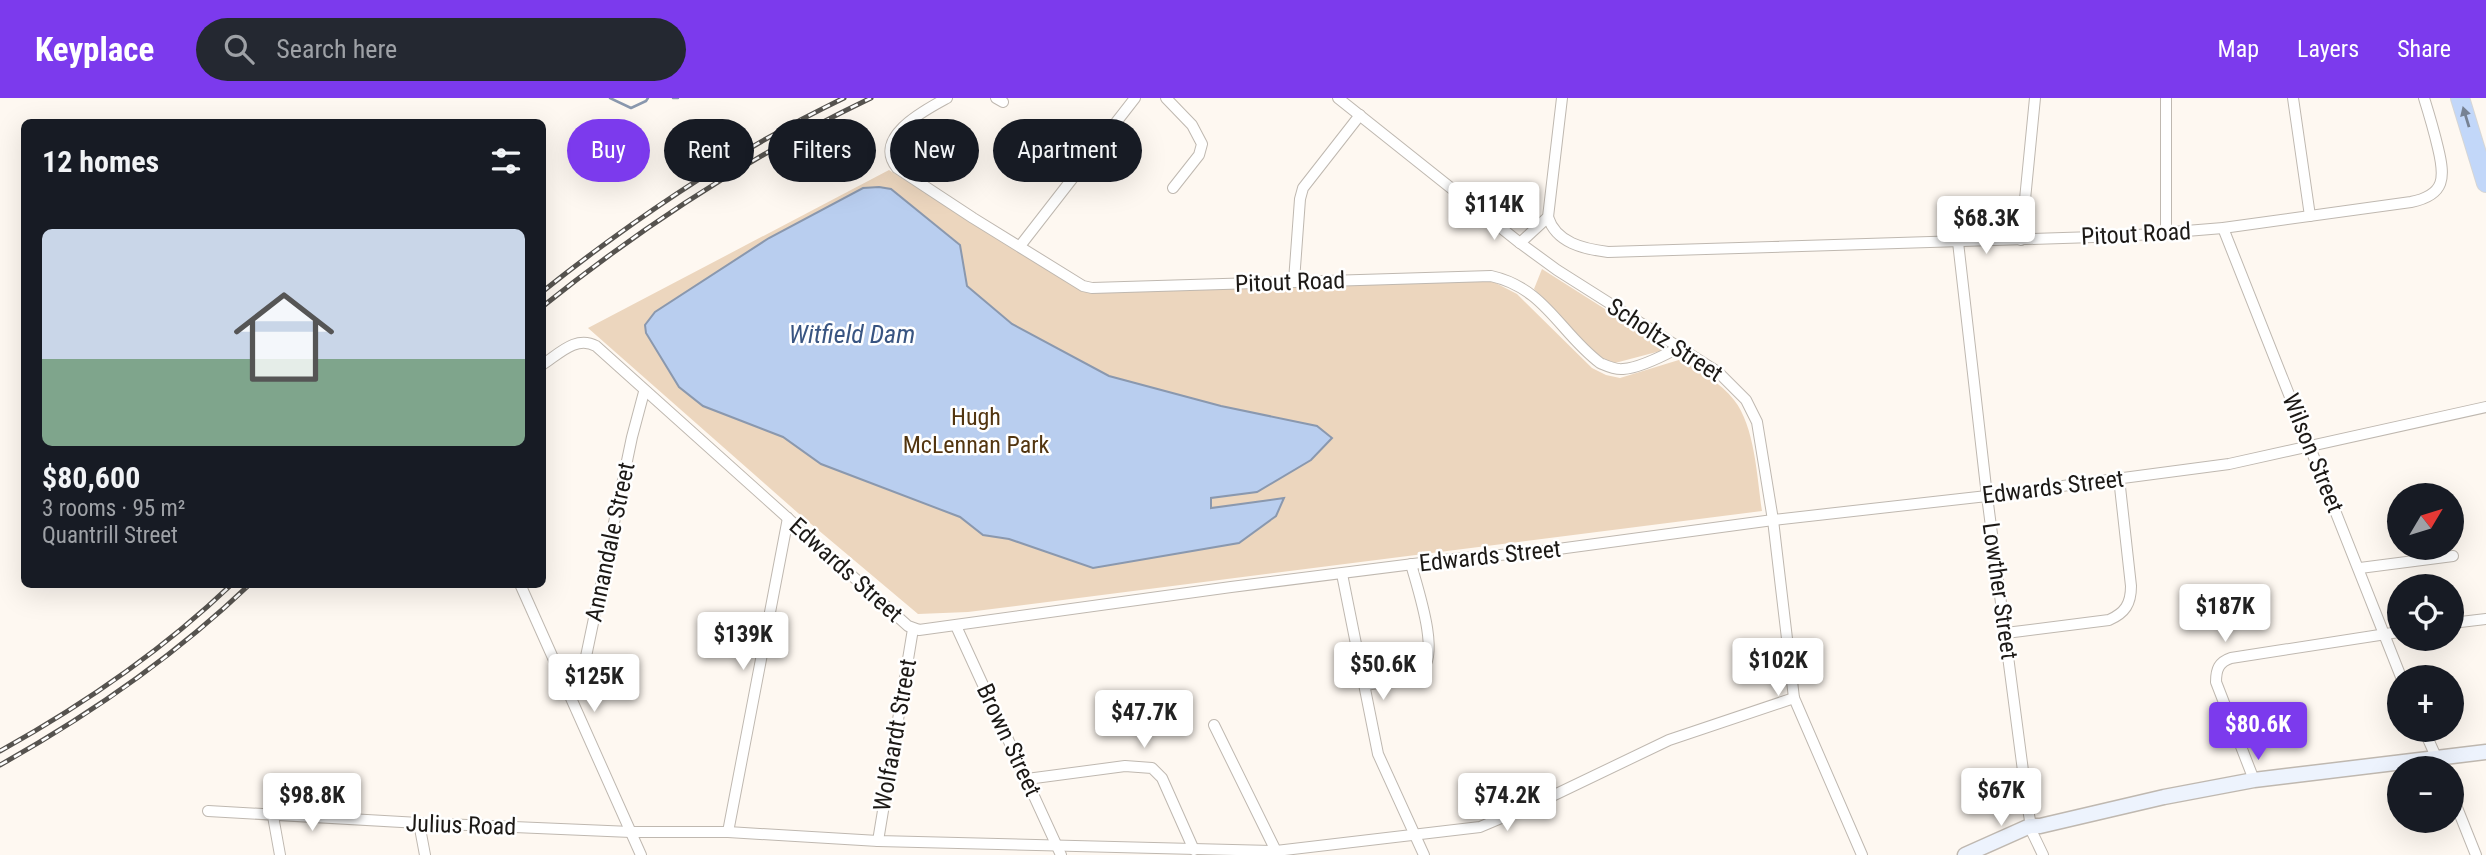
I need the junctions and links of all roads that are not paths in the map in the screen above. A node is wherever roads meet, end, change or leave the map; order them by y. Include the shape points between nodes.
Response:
1 (947, 98) edge
2 (1135, 98) edge
3 (1166, 98) edge
4 (1338, 98) edge
5 (1562, 98) edge
6 (2035, 98) edge
7 (2166, 98) edge
8 (2293, 98) edge
9 (2424, 98) edge
10 (2460, 98) edge
11 (1360, 115) junction
12 (2486, 183) edge
13 (1173, 188) dead end
14 (2310, 215) junction
15 (1548, 217) junction
16 (2223, 229) junction
17 (2166, 233) junction
18 (2021, 240) junction
19 (1958, 242) junction
20 (1520, 243) junction
21 (1020, 246) junction
22 (1294, 281) junction
23 (1678, 348) junction
24 (546, 362) edge
25 (644, 392) junction
26 (2486, 407) edge
27 (2310, 446) junction
28 (2119, 478) junction
29 (1987, 496) junction
30 (788, 518) junction
31 (1773, 520) junction
32 (2422, 560) edge
33 (1411, 564) junction
34 (2360, 568) junction
35 (1342, 574) junction
36 (522, 588) edge
37 (2486, 619) edge
38 (2464, 622) edge
39 (956, 626) junction
40 (913, 629) junction
41 (2006, 633) junction
42 (2385, 634) junction
43 (2397, 665) edge
44 (564, 685) junction
45 (1364, 685) junction
46 (1794, 698) junction
47 (1214, 725) dead end
48 (2486, 752) edge
49 (2464, 757) edge
50 (2387, 768) edge
51 (1027, 779) junction
52 (2254, 780) junction
53 (208, 811) dead end
54 (273, 816) junction
55 (419, 823) junction
56 (2464, 825) edge
57 (2034, 828) junction
58 (728, 832) junction
59 (1414, 833) junction
60 (633, 837) junction
61 (877, 841) junction
62 (1194, 850) junction
63 (1059, 851) edge
64 (1276, 851) junction
65 (1258, 853) edge
66 (280, 855) edge
67 (425, 855) edge
68 (632, 855) edge
69 (641, 855) edge
70 (1424, 855) edge
71 (1861, 855) edge
72 (1965, 855) edge
73 (1985, 855) edge
74 (2043, 855) edge
75 (2476, 855) edge

1 - 21 street, Pitout Road via 918,114 897,134 891,161
2 - 21 street
3 - 13 street via 1192,125 1202,144 1199,155
4 - 11 street, Scholtz Street
5 - 15 street
6 - 18 street
7 - 17 street
8 - 14 street
9 - 14 street, Pitout Road via 2444,171 2439,188 2418,201
12 -> 10 highway
11 - 20 street, Scholtz Street
11 - 22 street via 1303,188
14 - 16 street, Pitout Road
15 - 19 street, Pitout Road via 1566,240 1588,250 1608,252
15 - 20 street
16 - 17 street, Pitout Road
16 - 27 street, Wilson Street
17 - 18 street, Pitout Road
18 - 19 street, Pitout Road
19 - 29 street, Lowther Street
20 - 23 street, Scholtz Street
21 - 22 street, Pitout Road via 1092,288
22 - 23 street, Pitout Road via 1491,276 1527,290 1600,363 1627,369
23 - 31 street, Scholtz Street via 1718,372 1750,405 1759,431
24 - 25 street, Edwards Street via 586,341
25 - 30 street, Edwards Street
25 - 44 street, Annandale Street via 584,666
26 - 27 street, Edwards Street
27 - 28 street, Edwards Street via 2230,464
27 - 34 street, Wilson Street
28 - 29 street, Edwards Street
28 - 41 street via 2131,586 2127,608 2109,620
29 - 31 street, Edwards Street
29 - 41 street, Lowther Street
30 - 40 street, Edwards Street
30 - 58 street
31 - 33 street, Edwards Street
31 - 46 street, Scholtz Street
32 - 34 street
33 - 35 street, Edwards Street
33 - 45 street via 1430,644 1428,658 1422,670 1411,677
34 - 42 street, Wilson Street
35 - 39 street, Edwards Street
35 - 45 street
36 - 44 street
37 - 38 street
39 - 40 street, Edwards Street
39 - 51 street, Brown Street
40 - 61 street, Wolfaardt Street
41 - 57 street, Lowther Street
42 - 43 street, Wilson Street
42 - 52 street via 2231,658 2220,664 2216,682
44 - 60 street
45 - 59 street via 1378,754
46 - 59 street, Julius Road via 1669,740 1492,823
46 - 71 street, Scholtz Street
47 - 64 street
48 - 49 street
50 - 52 street
51 - 62 street via 1125,766 1152,768 1162,778
51 - 63 street, Brown Street
52 - 57 street
53 - 54 street, Julius Road
54 - 55 street, Julius Road
54 - 66 street
55 - 60 street, Julius Road
55 - 67 street
56 - 75 street
57 - 72 street
57 - 73 street
57 - 74 street, Lowther Street
58 - 60 street, Julius Road
58 - 61 street, Julius Road
59 - 64 street, Julius Road
59 - 70 street
60 - 68 street
60 - 69 street
61 - 63 street, Julius Road
62 - 63 street, Julius Road
62 - 65 street, Julius Road
64 - 65 street, Julius Road

